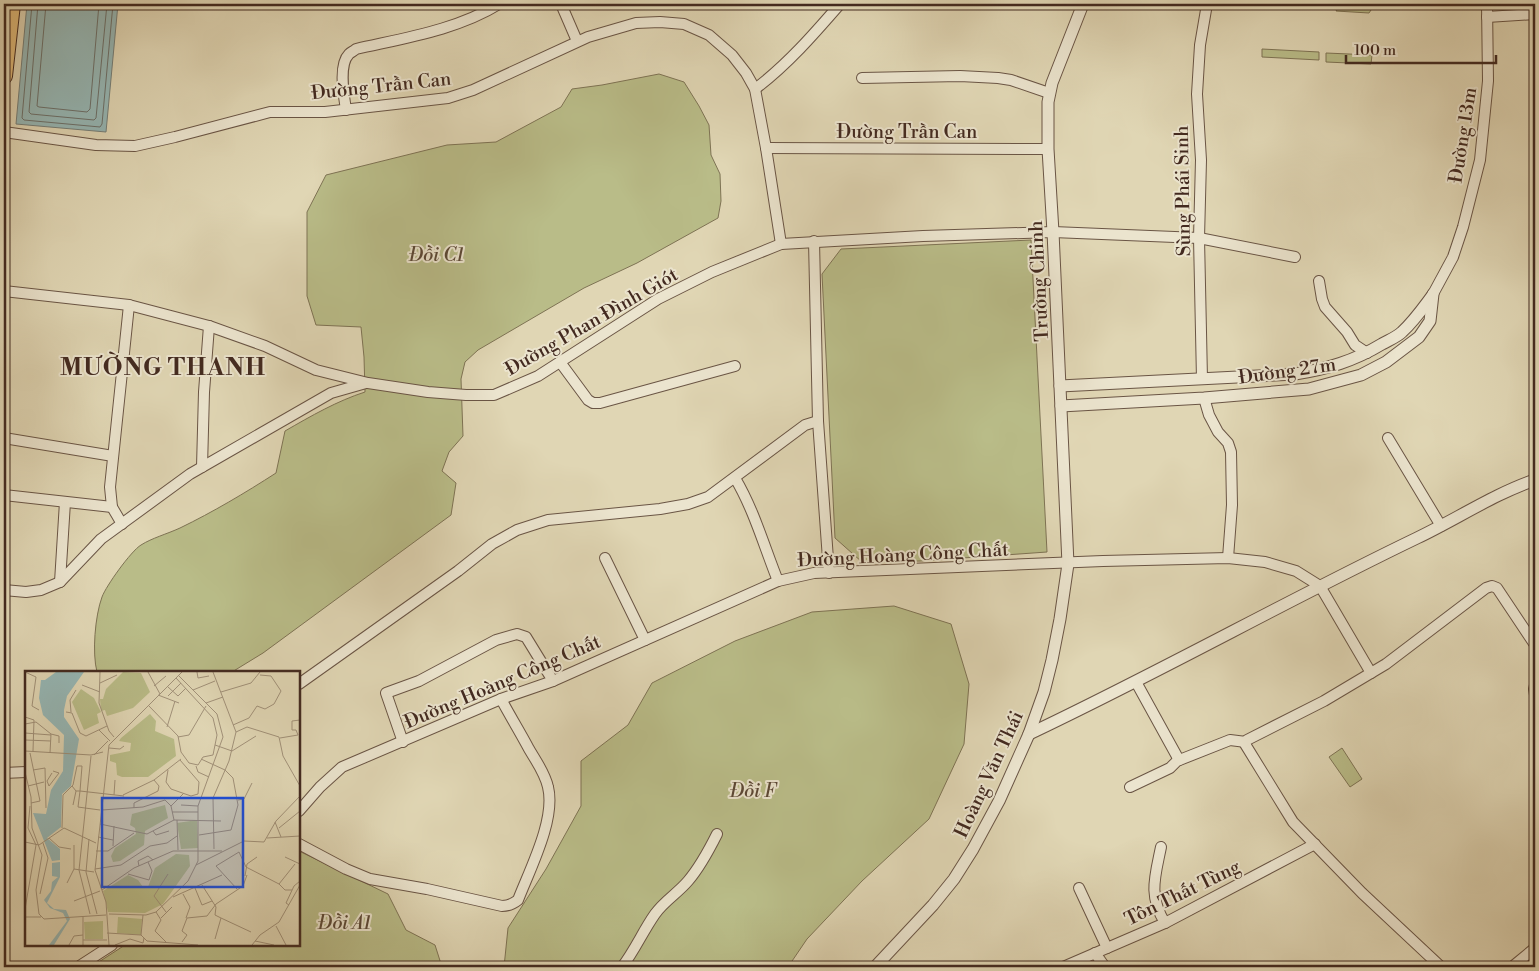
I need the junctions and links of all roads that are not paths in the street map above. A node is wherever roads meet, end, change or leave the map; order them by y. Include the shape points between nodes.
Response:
1 (12, 4) edge
2 (499, 4) edge
3 (561, 4) edge
4 (840, 4) edge
5 (1084, 4) edge
6 (1207, 4) edge
7 (1487, 4) edge
8 (1535, 14) edge
9 (1487, 17) junction
10 (577, 41) junction
11 (4, 76) edge
12 (862, 78) dead end
13 (755, 89) junction
14 (1049, 93) junction
15 (346, 110) junction
16 (4, 132) edge
17 (766, 148) junction
18 (1048, 149) junction
19 (1053, 232) junction
20 (1200, 238) junction
21 (814, 241) junction
22 (781, 244) junction
23 (1295, 257) dead end
24 (1319, 281) dead end
25 (4, 291) edge
26 (1433, 294) junction
27 (129, 305) junction
28 (209, 326) junction
29 (1367, 353) junction
30 (560, 362) junction
31 (735, 366) dead end
32 (1202, 380) junction
33 (1143, 382) junction
34 (368, 383) junction
35 (1060, 386) junction
36 (1204, 398) junction
37 (1144, 401) junction
38 (1061, 406) junction
39 (818, 421) junction
40 (4, 438) edge
41 (1388, 438) dead end
42 (113, 456) junction
43 (202, 467) junction
44 (735, 478) junction
45 (1535, 480) edge
46 (4, 495) edge
47 (65, 502) junction
48 (112, 507) junction
49 (122, 524) junction
50 (1440, 526) junction
51 (604, 558) dead end
52 (1228, 558) junction
53 (1068, 564) junction
54 (829, 572) junction
55 (778, 580) junction
56 (60, 582) junction
57 (1320, 586) junction
58 (4, 590) edge
59 (645, 640) junction
60 (1535, 645) edge
61 (1371, 672) junction
62 (553, 681) junction
63 (1136, 682) junction
64 (300, 683) edge
65 (1535, 685) edge
66 (1535, 695) edge
67 (501, 699) junction
68 (1029, 734) junction
69 (403, 742) junction
70 (1246, 742) junction
71 (1178, 760) junction
72 (25, 772) edge
73 (4, 773) edge
74 (1130, 788) dead end
75 (300, 810) edge
76 (716, 834) dead end
77 (1315, 844) junction
78 (300, 845) edge
79 (1161, 847) dead end
80 (1078, 888) dead end
81 (1165, 923) junction
82 (110, 946) edge
83 (1107, 948) junction
84 (1095, 953) junction
85 (1533, 954) edge
86 (78, 967) edge
87 (622, 967) edge
88 (875, 967) edge
89 (1063, 967) edge
90 (1105, 967) edge
91 (1441, 967) edge
92 (1512, 967) edge

1 - 11 highway
2 - 15 street via 484,13 429,32 348,54 342,78
3 - 10 street
4 - 13 street via 785,63
5 - 14 street, Trường Chinh
6 - 20 street, Sùng Phái Sinh via 1197,94
7 - 9 street, Đường 13m
8 - 9 street
9 - 26 street, Đường 13m via 1488,81 1480,160 1453,256
10 - 13 street, Đường Trần Can via 636,23 684,24 709,35 732,55
10 - 15 street, Đường Trần Can via 473,90 448,98
12 - 14 street via 998,78
13 - 17 street, Đường Trần Can
14 - 18 street, Trường Chinh
15 - 16 street, Đường Trần Can via 270,112 135,146 96,145
17 - 18 street, Đường Trần Can
17 - 22 street, Đường Trần Can
18 - 19 street, Trường Chinh
19 - 20 street, Đường Phan Đình Giót
19 - 21 street, Đường Phan Đình Giót
19 - 35 street, Trường Chinh
20 - 23 street, Đường Phan Đình Giót
20 - 32 street, Sùng Phái Sinh
21 - 22 street, Đường Phan Đình Giót
21 - 39 street
22 - 30 street, Đường Phan Đình Giót via 658,298
24 - 29 street via 1325,307 1347,332 1354,346
25 - 27 street, Đường Phan Đình Giót
26 - 29 street, Đường 27m via 1401,333
26 - 36 street, Đường 27m via 1430,321 1420,337 1386,362 1361,375 1309,389
27 - 28 street, Đường Phan Đình Giót
27 - 42 street
28 - 34 street, Đường Phan Đình Giót via 265,346 316,370
28 - 43 street
29 - 32 street, Đường 27m via 1320,370
30 - 31 street via 593,403
30 - 34 street, Đường Phan Đình Giót via 494,396 466,396
32 - 33 street, Đường 27m
32 - 36 street
33 - 35 street, Đường 27m
33 - 37 street
34 - 43 street via 331,394
35 - 38 street, Trường Chinh
36 - 37 street, Đường 27m
36 - 52 street via 1209,415 1228,443 1230,452 1232,505
37 - 38 street, Đường 27m
38 - 53 street, Trường Chinh
39 - 44 street via 805,426
39 - 54 street
40 - 42 street
41 - 50 street
42 - 48 street
43 - 49 street
44 - 55 street
44 - 64 street via 708,497 688,504 548,520 517,530 492,544
45 - 50 street
46 - 47 street
47 - 48 street
47 - 56 street
48 - 49 street
49 - 56 street via 101,539
50 - 57 street
51 - 59 street
52 - 53 street, Đường Hoàng Công Chất
52 - 57 street, Đường Hoàng Công Chất via 1265,562 1296,571
53 - 54 street, Đường Hoàng Công Chất
53 - 68 street, Hoàng Văn Thái via 1052,660
54 - 55 street, Đường Hoàng Công Chất
55 - 59 street, Đường Hoàng Công Chất
56 - 58 street via 41,590
57 - 61 street
57 - 63 street
59 - 62 street, Đường Hoàng Công Chất
60 - 61 street via 1497,588 1492,586
61 - 70 street
62 - 67 street, Đường Hoàng Công Chất
62 - 69 street via 526,637 516,634 496,640 418,681 386,693
63 - 68 street
63 - 71 street
65 - 66 street
67 - 69 street, Đường Hoàng Công Chất
67 - 78 street via 543,773 549,802 547,822 537,851 514,903 502,906 370,879
68 - 88 street, Hoàng Văn Thái via 999,801 954,879
69 - 75 street, Đường Hoàng Công Chất via 342,767
70 - 71 street via 1230,740
70 - 77 street via 1293,822
71 - 74 street via 1170,768
72 - 73 street
76 - 87 street via 688,882 654,914
77 - 81 street, Tôn Thất Tùng
77 - 91 street
79 - 81 street via 1154,897
80 - 83 street
81 - 83 street, Tôn Thất Tùng
82 - 86 street
83 - 84 street, Tôn Thất Tùng
84 - 89 street, Tôn Thất Tùng
84 - 90 street
85 - 92 street

